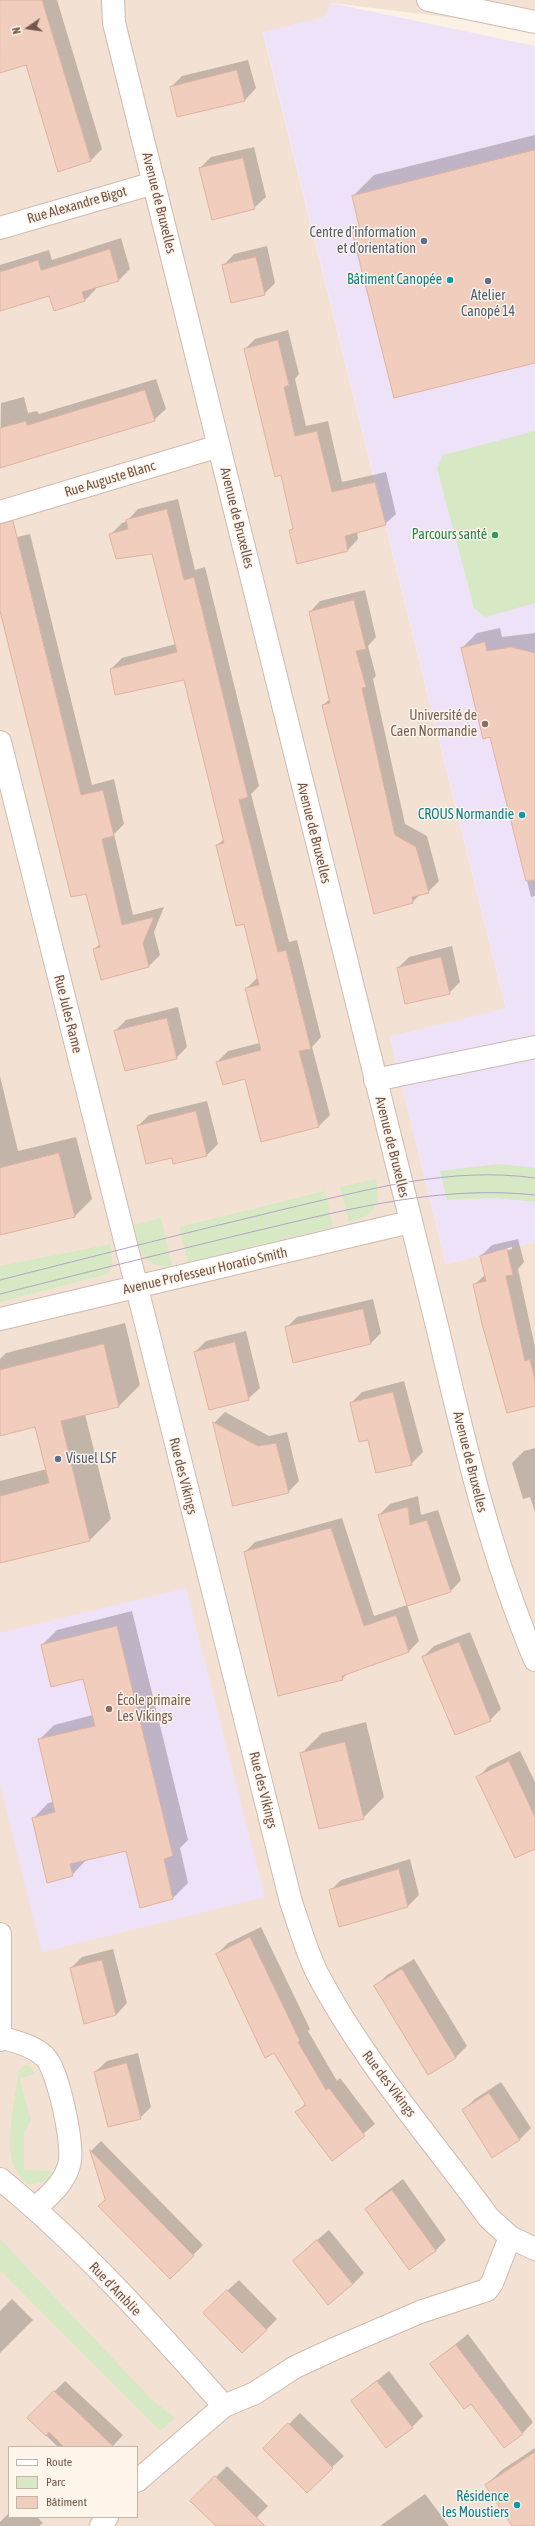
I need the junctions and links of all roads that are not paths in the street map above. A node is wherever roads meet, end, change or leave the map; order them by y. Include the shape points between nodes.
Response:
1 (113, 0) edge
2 (428, 0) edge
3 (535, 22) edge
4 (154, 183) junction
5 (0, 228) edge
6 (219, 446) junction
7 (0, 512) edge
8 (0, 742) edge
9 (535, 1047) edge
10 (375, 1080) junction
11 (410, 1222) junction
12 (135, 1287) junction
13 (0, 1319) edge
14 (535, 1660) edge
15 (0, 1934) edge
16 (0, 2037) edge
17 (0, 2040) edge
18 (0, 2179) edge
19 (36, 2208) junction
20 (510, 2238) junction
21 (535, 2248) edge
22 (224, 2406) junction
23 (138, 2480) edge

1 - 4 street, Avenue de Bruxelles via 114,23
2 - 3 street
4 - 5 street, Rue Alexandre Bigot
4 - 6 street, Avenue de Bruxelles
6 - 7 street, Rue Auguste Blanc
6 - 10 street, Avenue de Bruxelles
8 - 12 street, Rue Jules Rame
9 - 10 street
10 - 11 street, Avenue de Bruxelles
11 - 12 street, Avenue Professeur Horatio Smith
11 - 14 street, Avenue de Bruxelles via 470,1470 488,1532
12 - 13 street, Avenue Professeur Horatio Smith
12 - 20 street, Rue des Vikings via 291,1902 306,1946 328,1992 370,2060 489,2218
15 - 16 street
16 - 17 street
16 - 19 street via 30,2047 46,2058 60,2093 66,2120 72,2152 69,2166 60,2185
18 - 19 street, Rue d'Amblie
19 - 22 street, Rue d'Amblie via 119,2291
20 - 21 street
20 - 22 street via 487,2290 420,2312 334,2349
22 - 23 street

